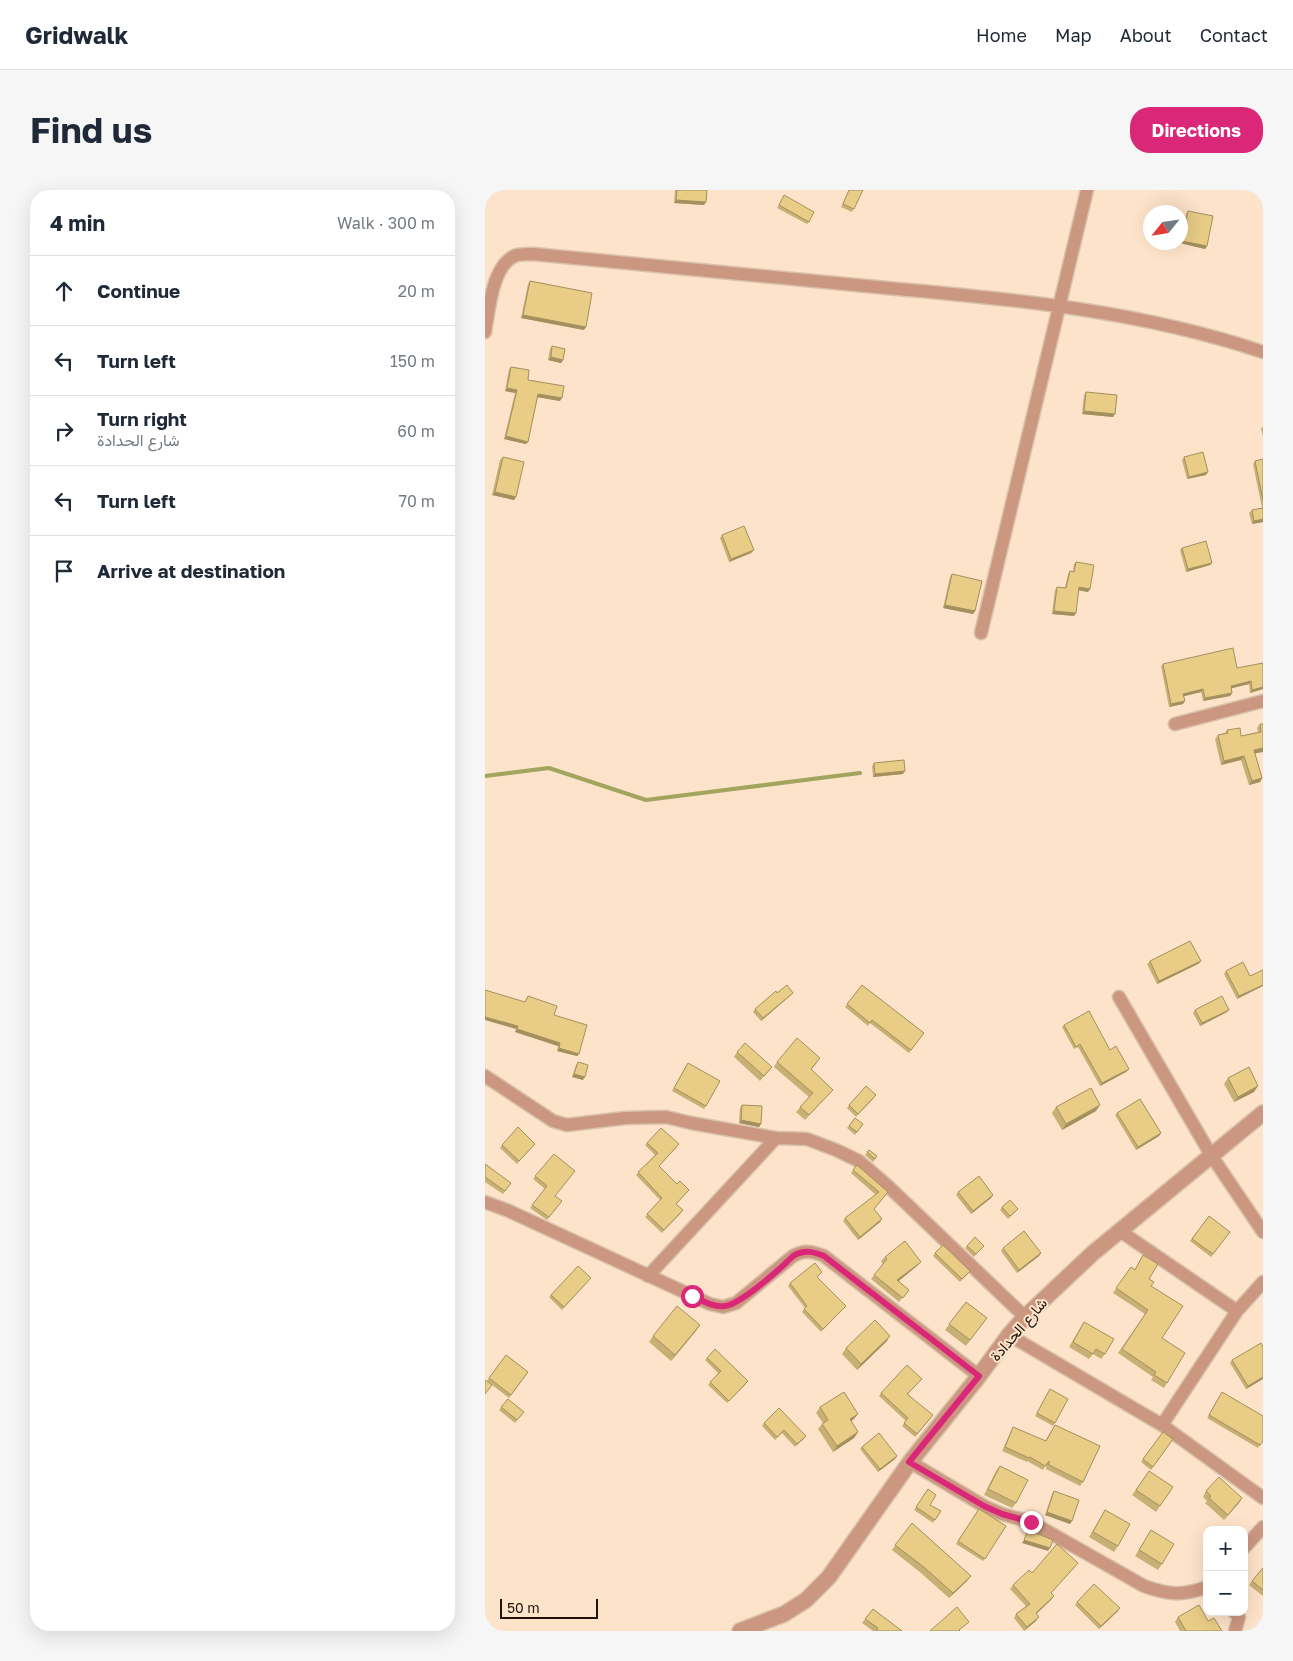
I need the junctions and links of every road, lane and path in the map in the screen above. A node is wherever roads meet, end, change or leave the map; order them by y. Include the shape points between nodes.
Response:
1 (1087, 190) edge
2 (1060, 306) junction
3 (485, 332) edge
4 (1263, 352) edge
5 (981, 633) dead end
6 (1263, 701) edge
7 (1175, 724) dead end
8 (1119, 997) dead end
9 (485, 1076) edge
10 (1263, 1113) edge
11 (776, 1138) junction
12 (1211, 1155) junction
13 (485, 1202) edge
14 (1121, 1231) junction
15 (1263, 1232) edge
16 (648, 1276) junction
17 (1263, 1282) edge
18 (1237, 1311) junction
19 (1025, 1316) junction
20 (1009, 1335) junction
21 (979, 1376) junction
22 (1162, 1425) junction
23 (909, 1462) junction
24 (1263, 1498) edge
25 (1263, 1527) edge
26 (1248, 1544) edge
27 (1203, 1588) edge
28 (1237, 1616) edge
29 (740, 1631) edge
30 (1235, 1631) edge

1 - 2 street
2 - 3 street via 533,254 517,255 499,271
2 - 4 street via 1159,323
2 - 5 street
6 - 7 street
8 - 12 street
9 - 11 street via 553,1121 567,1125 665,1117
10 - 12 street, شارع الحدادة
11 - 16 street
11 - 19 street via 807,1139 859,1161
12 - 14 street, شارع الحدادة
12 - 15 street
13 - 16 street
14 - 18 street
14 - 19 street, شارع الحدادة
16 - 21 street via 723,1307 736,1303 793,1256 802,1251 814,1252 824,1256
17 - 18 street
18 - 22 street
19 - 20 street, شارع الحدادة
20 - 21 street, شارع الحدادة
20 - 22 street
21 - 23 street, شارع الحدادة
22 - 24 street
23 - 27 street via 984,1506 1031,1522 1144,1586 1162,1592 1189,1593
23 - 29 street, شارع الحدادة via 829,1577 805,1600 784,1614
25 - 26 street
28 - 30 street

